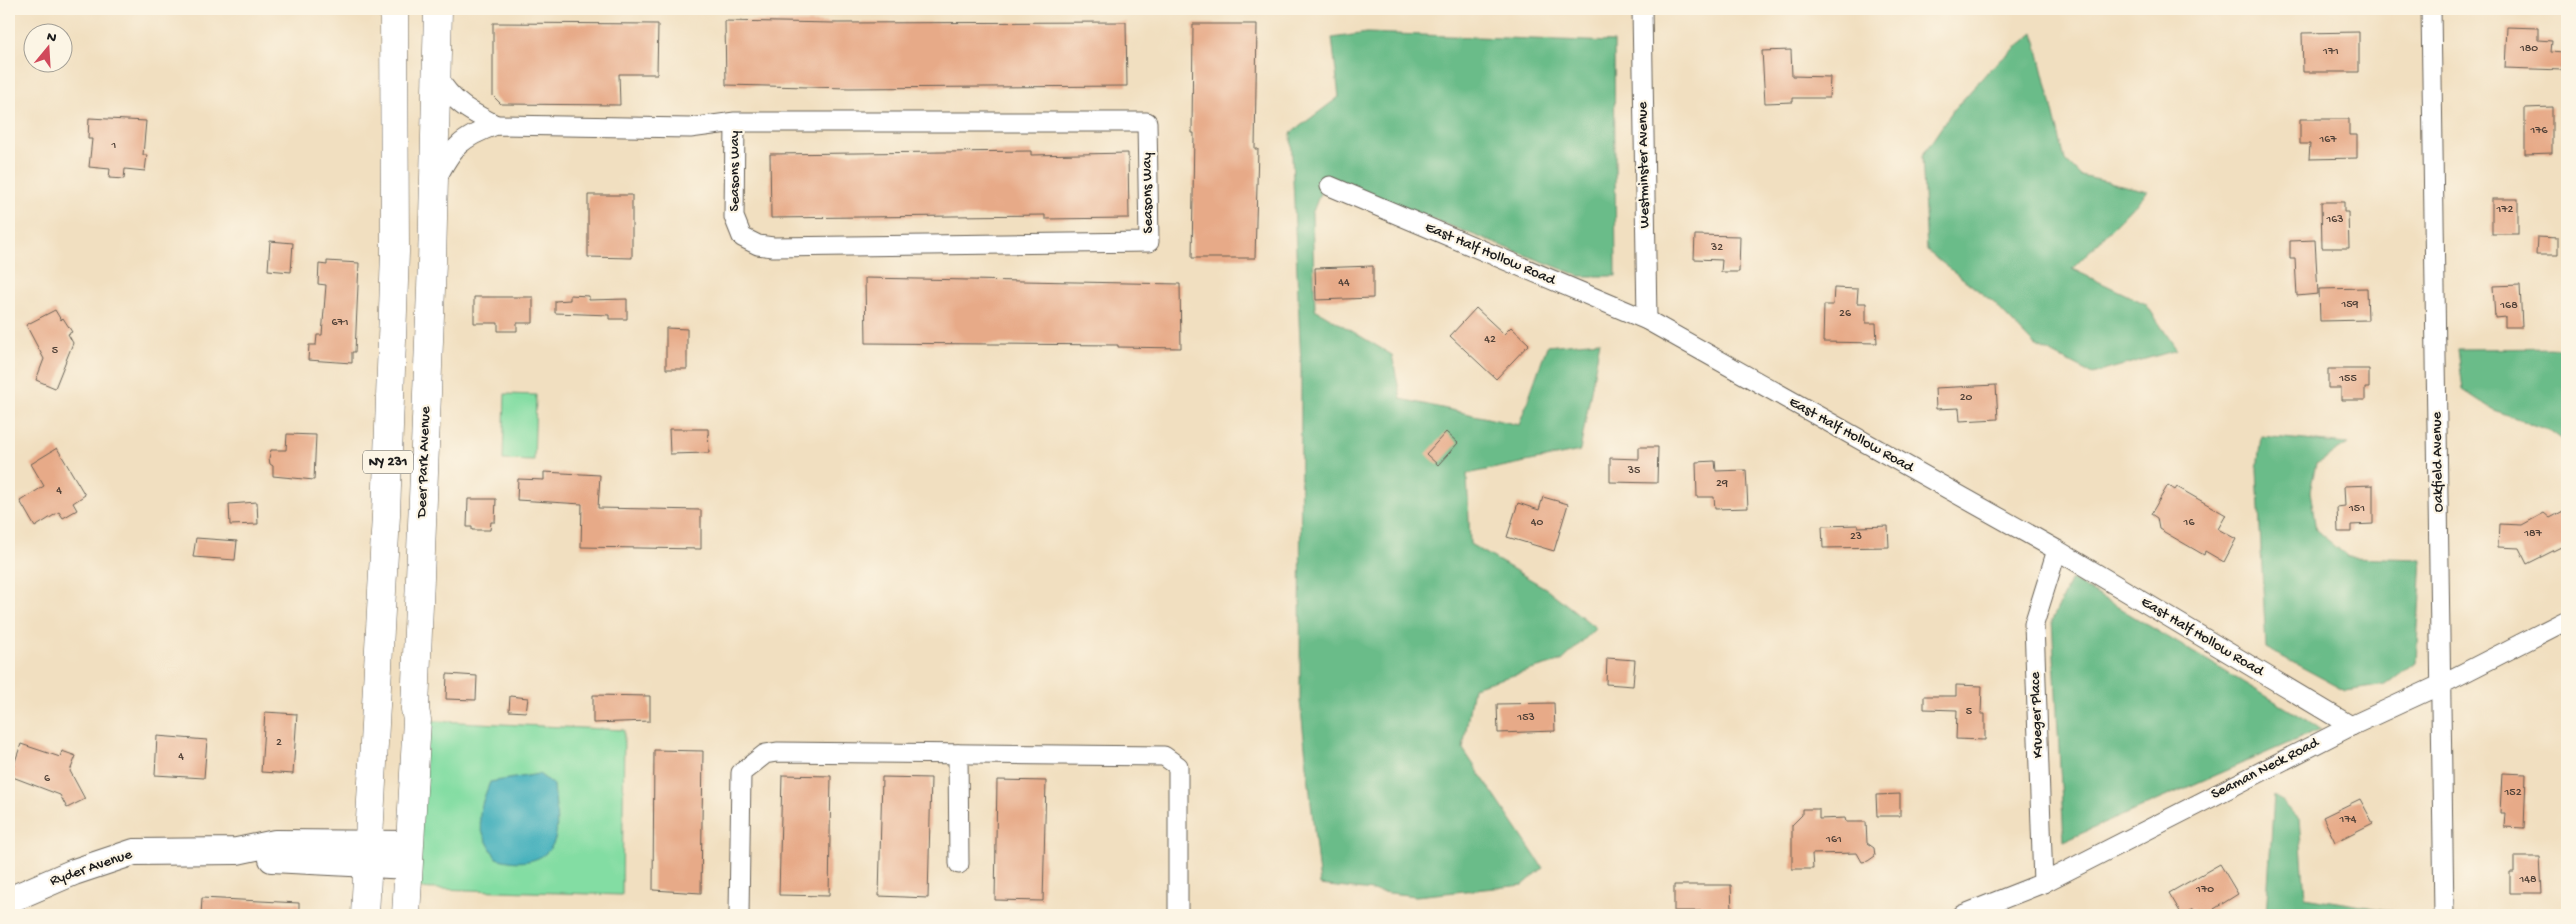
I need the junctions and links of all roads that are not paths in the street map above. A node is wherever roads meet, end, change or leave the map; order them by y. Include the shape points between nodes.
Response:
1 (394, 9) edge
2 (438, 9) edge
3 (1642, 9) edge
4 (2430, 9) edge
5 (436, 76) junction
6 (735, 122) junction
7 (496, 124) junction
8 (434, 183) junction
9 (1330, 186) dead end
10 (1647, 320) junction
11 (2057, 550) junction
12 (2567, 620) edge
13 (2442, 684) junction
14 (2351, 726) junction
15 (958, 754) junction
16 (368, 854) junction
17 (410, 855) junction
18 (959, 864) dead end
19 (2043, 883) junction
20 (9, 900) edge
21 (365, 915) edge
22 (406, 915) edge
23 (740, 915) edge
24 (1178, 915) edge
25 (1962, 915) edge
26 (2444, 915) edge

1 - 16 main road, NY 231 via 395,262 386,516
2 - 5 main road, Deer Park Avenue / NY 231
3 - 10 street, Westminster Avenue
4 - 13 street, Oakfield Avenue
5 - 7 street via 471,113
5 - 8 main road, Deer Park Avenue / NY 231
6 - 6 street, Seasons Way via 1148,122 1149,242 758,245 742,237 734,218
6 - 7 street, Seasons Way via 690,128
7 - 8 street via 470,135 456,146
8 - 17 main road, Deer Park Avenue / NY 231
9 - 10 street, East Half Hollow Road
10 - 11 street, East Half Hollow Road
11 - 14 street, East Half Hollow Road
11 - 19 street, Krueger Place via 2034,624
12 - 13 street, Seaman Neck Road
13 - 14 street, Seaman Neck Road
13 - 26 street, Oakfield Avenue
14 - 19 street, Seaman Neck Road
15 - 18 street
15 - 23 street via 777,752 765,754 748,765 741,773
15 - 24 street via 1164,756 1173,761 1178,766
16 - 17 street, Ryder Avenue
16 - 20 street, Ryder Avenue via 275,843 237,851 134,852 74,872
16 - 21 main road, NY 231
17 - 22 main road, Deer Park Avenue / NY 231
19 - 25 street, Seaman Neck Road

